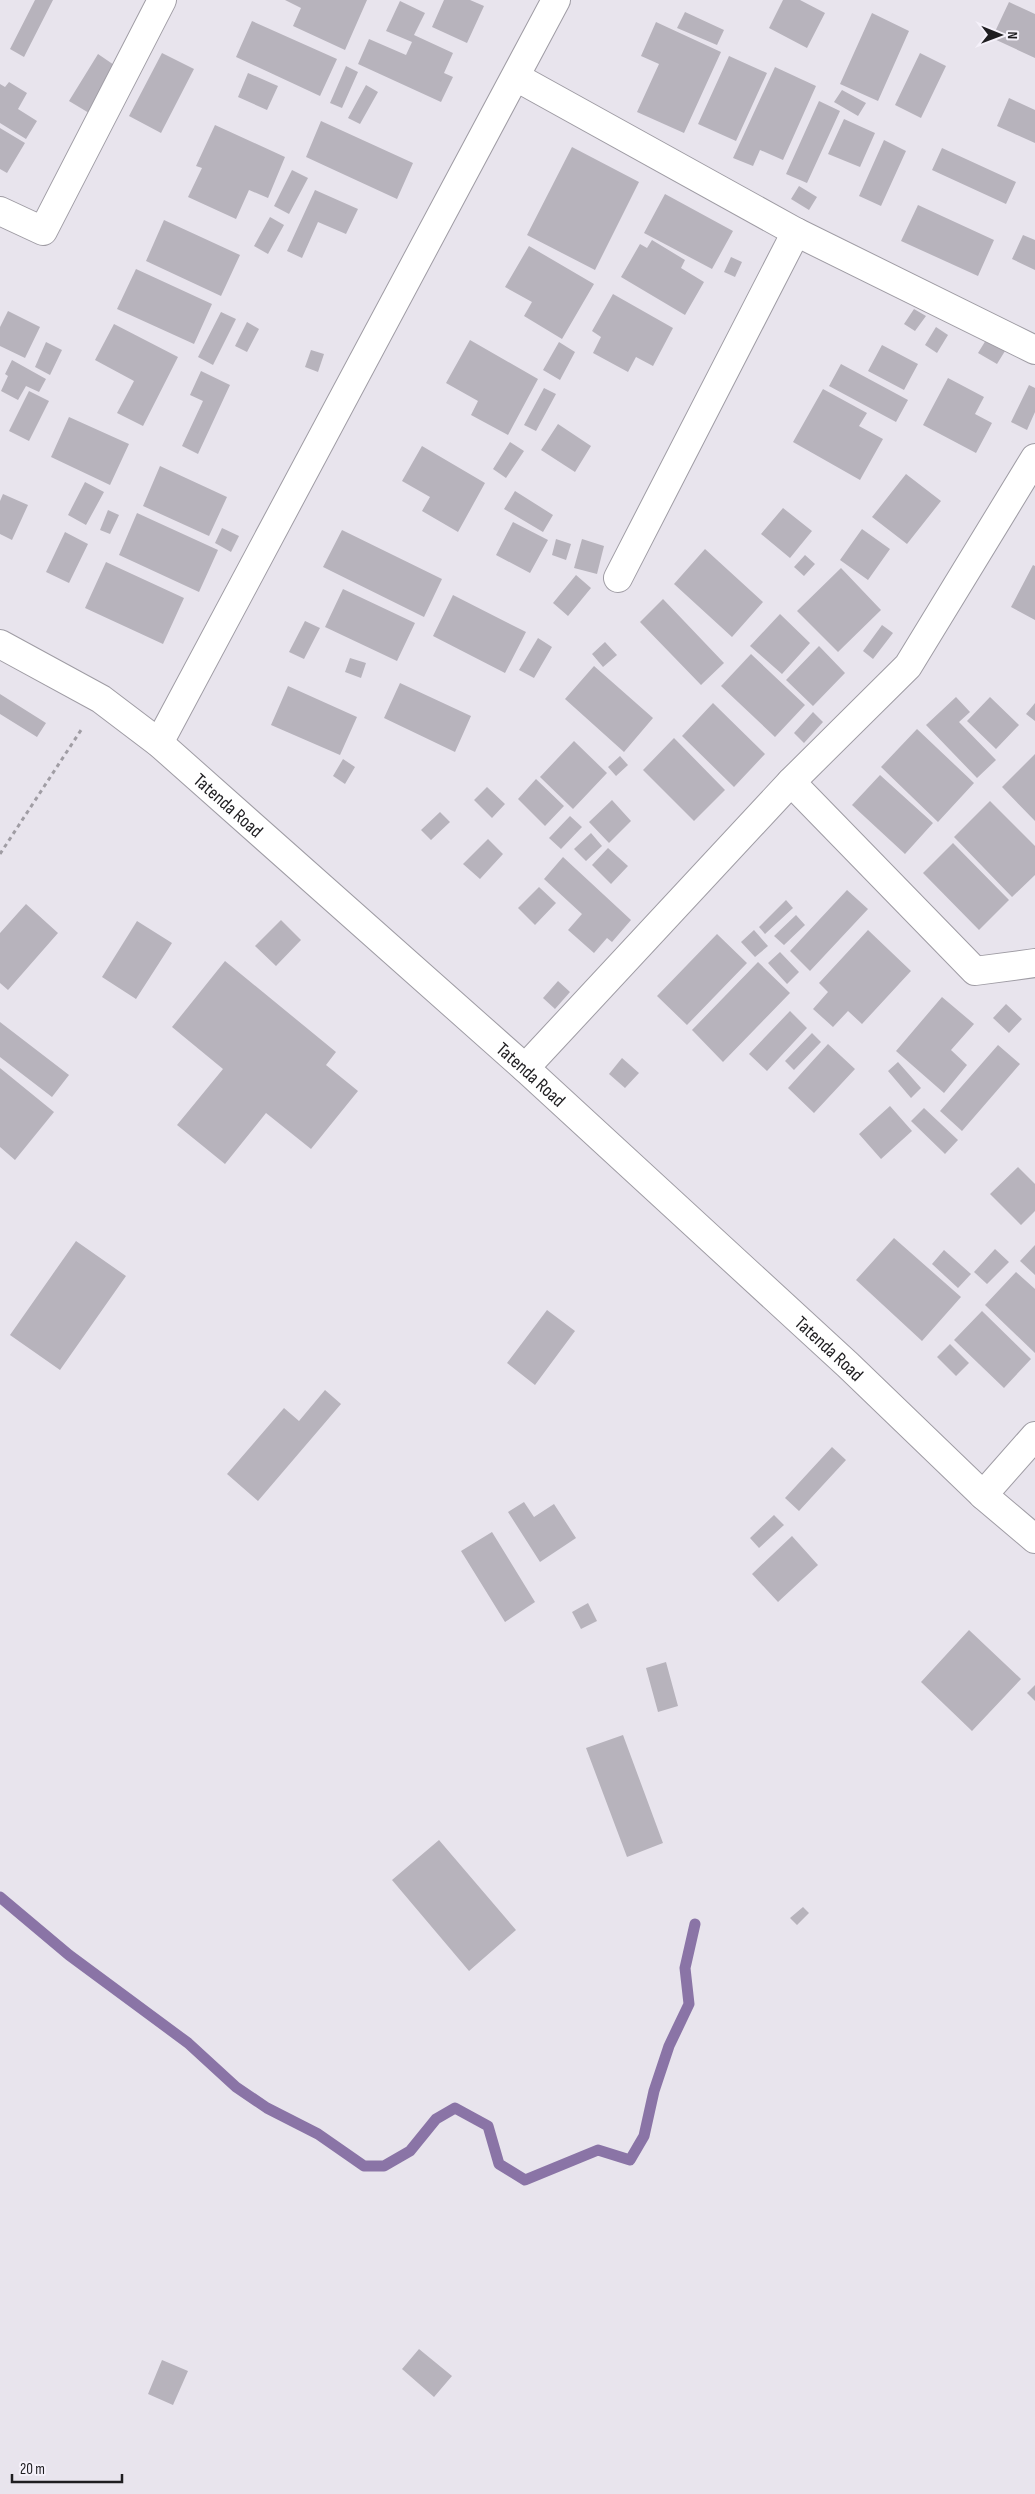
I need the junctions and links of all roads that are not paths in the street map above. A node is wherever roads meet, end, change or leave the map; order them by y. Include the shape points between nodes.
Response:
1 (162, 0) edge
2 (556, 0) edge
3 (516, 77) junction
4 (0, 211) edge
5 (796, 232) junction
6 (1035, 350) edge
7 (1035, 458) edge
8 (618, 578) dead end
9 (0, 644) edge
10 (159, 743) junction
11 (791, 782) junction
12 (1035, 963) edge
13 (524, 1068) junction
14 (1035, 1436) edge
15 (982, 1495) junction
16 (1035, 1540) edge

1 - 4 street via 43,231
2 - 3 street
3 - 5 street
3 - 10 street
5 - 6 street
5 - 8 street
7 - 11 street via 908,666
9 - 10 street, Tatenda Road via 101,699
10 - 13 street, Tatenda Road
11 - 12 street via 975,971
11 - 13 street
13 - 15 street, Tatenda Road via 848,1365
14 - 15 street
15 - 16 street, Tatenda Road

